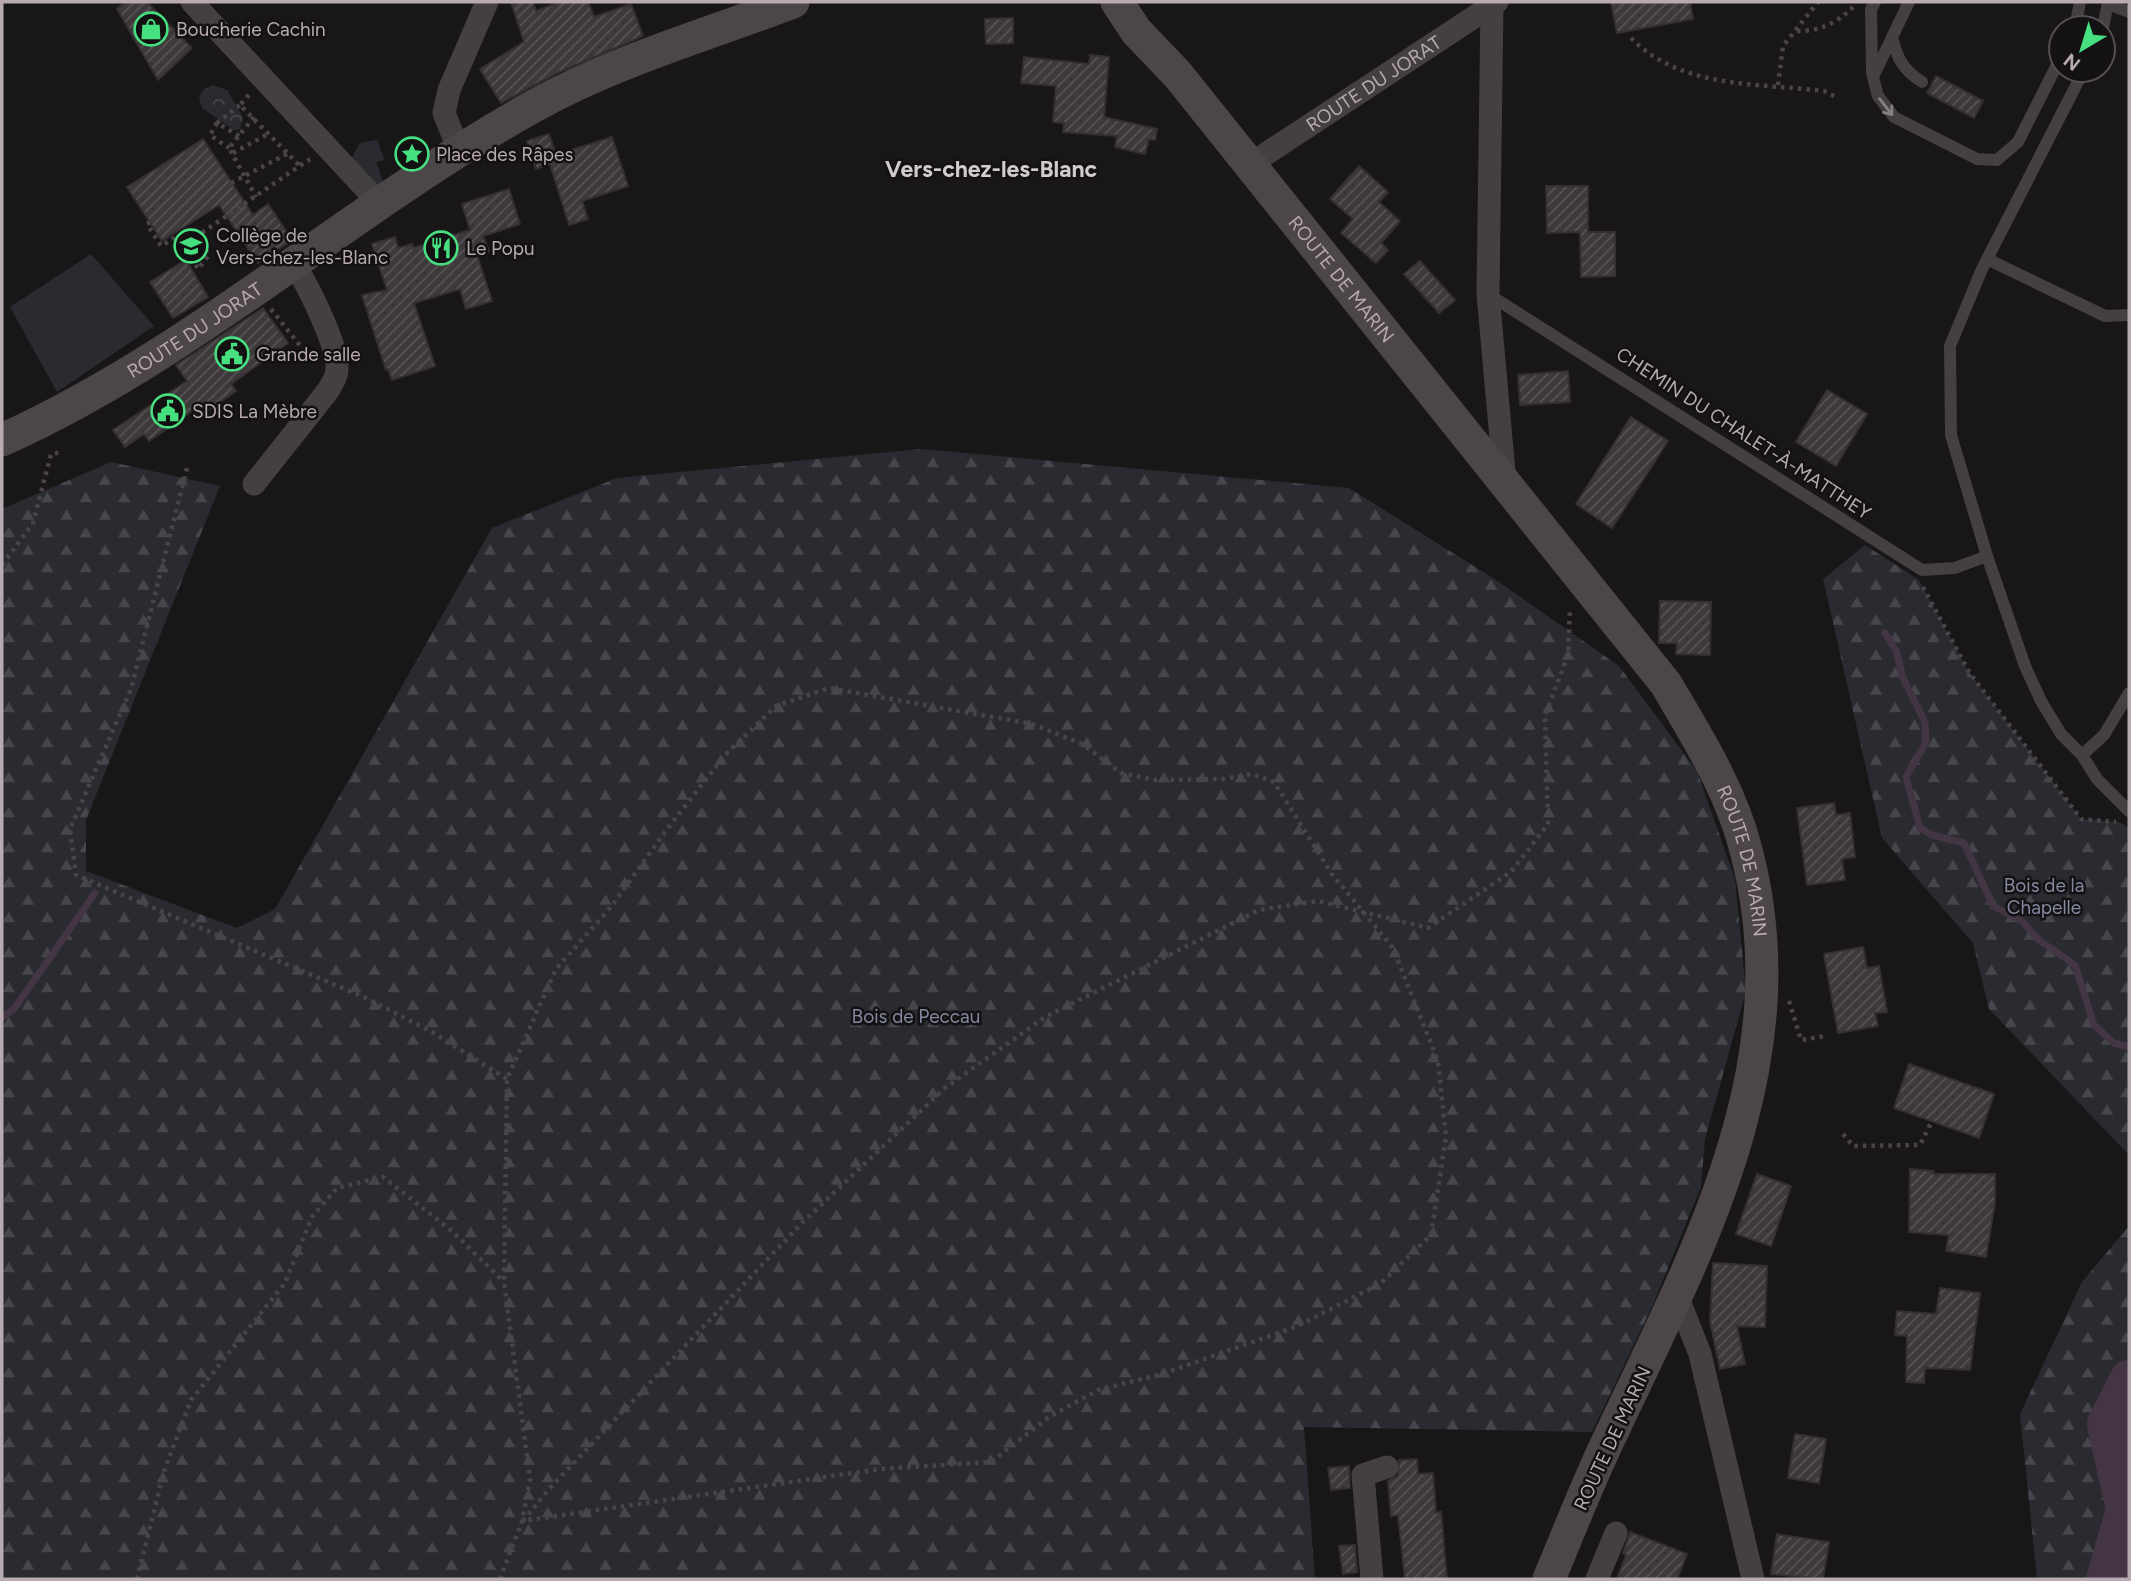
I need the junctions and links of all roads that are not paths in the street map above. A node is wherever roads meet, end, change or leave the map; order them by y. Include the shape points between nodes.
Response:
1 (192, 2) edge
2 (487, 2) edge
3 (793, 2) edge
4 (1116, 2) edge
5 (1137, 2) edge
6 (1875, 2) edge
7 (1909, 2) edge
8 (2108, 3) edge
9 (1494, 4) edge
10 (2129, 12) edge
11 (1892, 37) junction
12 (1178, 75) junction
13 (1872, 77) junction
14 (1922, 82) dead end
15 (2047, 84) edge
16 (2077, 84) edge
17 (460, 153) junction
18 (1249, 165) junction
19 (379, 204) junction
20 (1987, 259) junction
21 (293, 262) junction
22 (1488, 294) junction
23 (2129, 315) edge
24 (2, 440) edge
25 (1505, 483) junction
26 (254, 484) dead end
27 (1987, 556) junction
28 (2129, 693) edge
29 (2082, 755) junction
30 (2129, 811) edge
31 (1678, 1298) junction
32 (1387, 1467) dead end
33 (1616, 1533) dead end
34 (1372, 1579) edge
35 (1549, 1579) edge
36 (1597, 1579) edge
37 (1753, 1579) edge

1 - 19 street
2 - 17 street via 449,90 444,113
3 - 17 main road, ROUTE DU JORAT via 601,73 533,107
4 - 12 main road, ROUTE DE MARIN via 1136,31
5 - 12 main road, ROUTE DE MARIN
6 - 13 lane via 1871,9
7 - 11 lane
8 - 10 lane
9 - 18 street, ROUTE DU JORAT
9 - 22 street
11 - 13 lane
11 - 14 lane via 1897,59
12 - 18 main road, ROUTE DE MARIN
13 -> 15 lane via 1878,96 1894,117 1977,159 1997,160 2018,142
16 - 20 lane
17 - 19 main road, ROUTE DU JORAT
18 - 25 main road, ROUTE DE MARIN
19 - 21 main road, ROUTE DU JORAT
20 - 23 lane via 2105,316
20 - 27 lane via 1950,346 1951,435
21 - 24 main road, ROUTE DU JORAT via 88,398
21 - 26 street via 335,353 336,375
22 - 25 street
22 - 27 lane, CHEMIN DU CHALET-À-MATTHEY via 1922,570 1955,568
25 - 31 main road, ROUTE DE MARIN via 1666,684 1705,749 1746,850 1760,927 1759,1034 1736,1145
27 - 29 lane via 2041,701 2061,734
28 - 29 lane via 2104,735
29 - 30 lane via 2096,779
31 - 35 main road, ROUTE DE MARIN via 1605,1445
31 - 37 street via 1700,1354
32 - 34 street via 1363,1475
33 - 36 street

